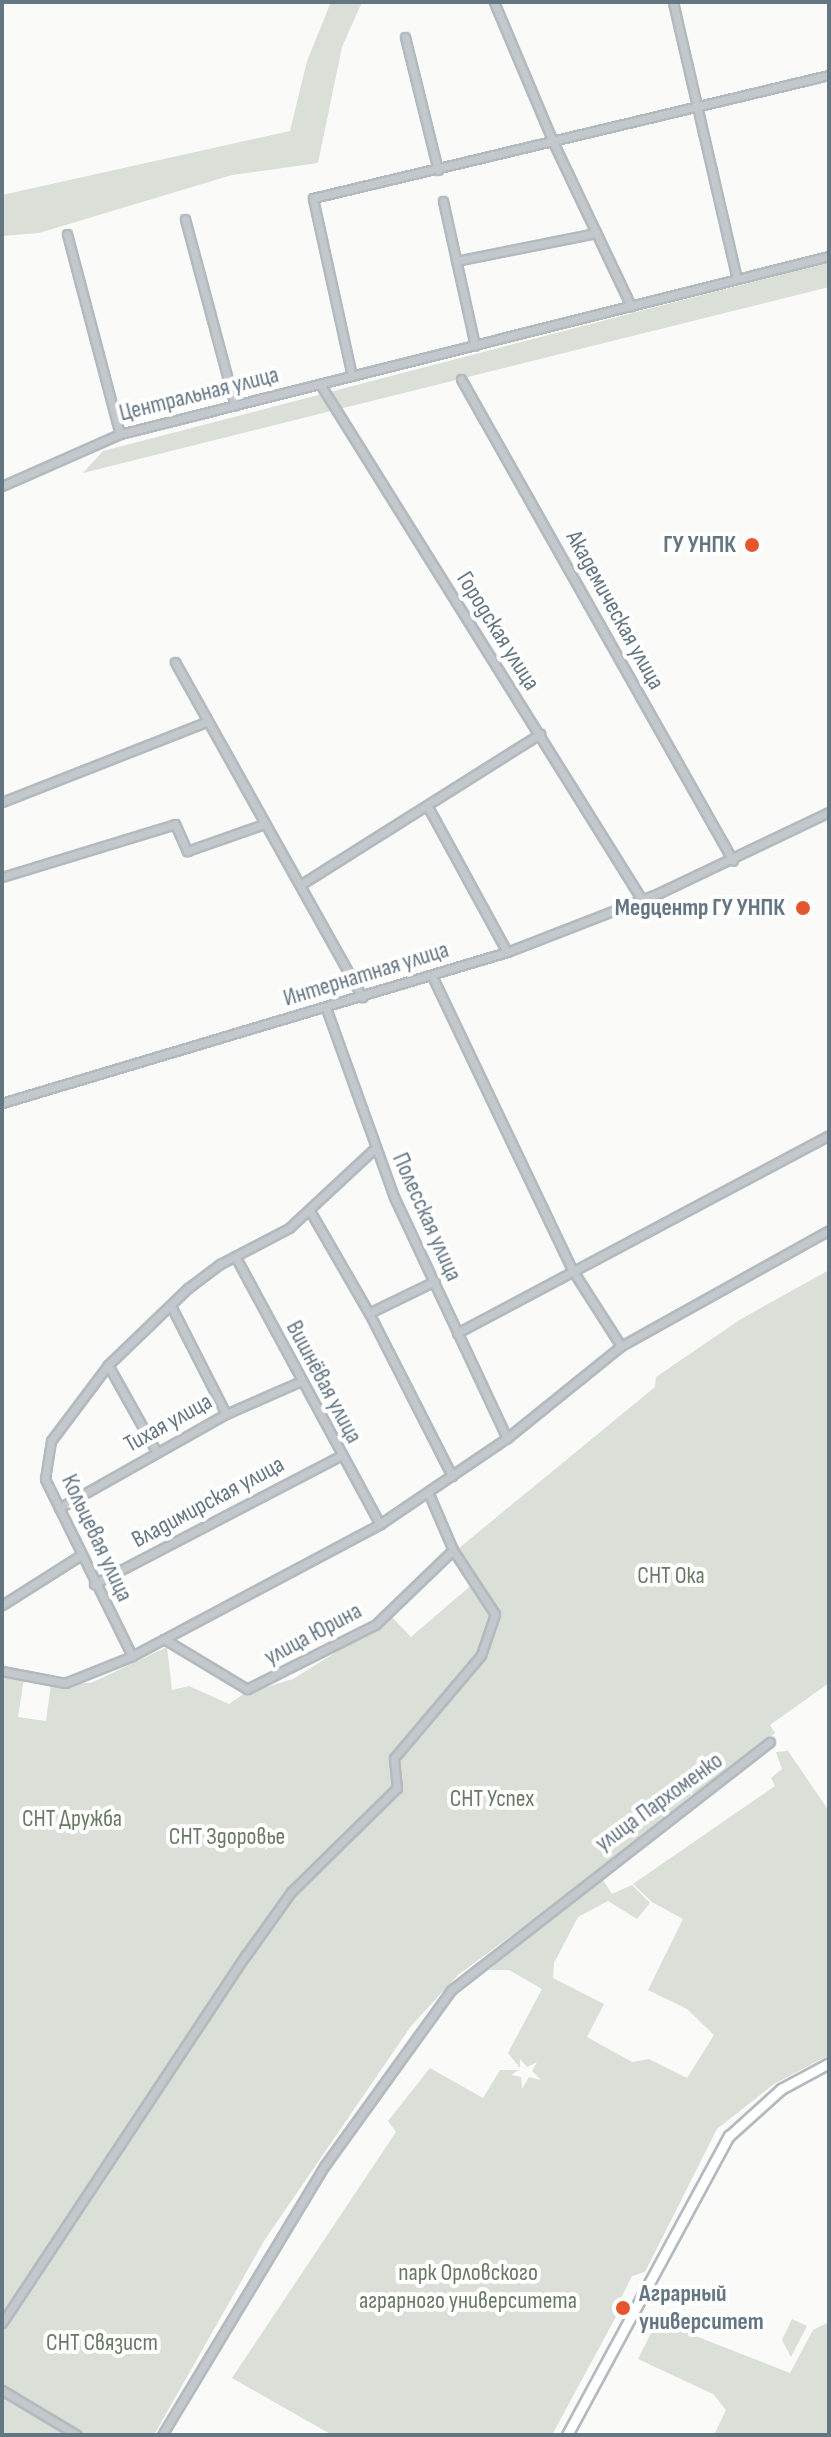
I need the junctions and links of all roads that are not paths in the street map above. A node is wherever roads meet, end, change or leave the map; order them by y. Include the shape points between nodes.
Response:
1 (494, 2) edge
2 (673, 2) edge
3 (405, 37) dead end
4 (829, 75) edge
5 (694, 107) junction
6 (553, 142) junction
7 (438, 170) junction
8 (443, 201) dead end
9 (185, 219) dead end
10 (596, 233) junction
11 (67, 234) dead end
12 (829, 256) edge
13 (456, 261) junction
14 (737, 279) junction
15 (631, 306) junction
16 (475, 345) junction
17 (352, 376) junction
18 (461, 379) dead end
19 (320, 384) junction
20 (235, 405) junction
21 (120, 434) junction
22 (2, 486) edge
23 (175, 662) dead end
24 (206, 722) junction
25 (540, 734) junction
26 (2, 802) edge
27 (428, 807) junction
28 (829, 812) edge
29 (264, 824) junction
30 (733, 861) junction
31 (2, 877) edge
32 (300, 885) junction
33 (642, 900) junction
34 (507, 952) junction
35 (432, 976) junction
36 (362, 997) junction
37 (326, 1008) junction
38 (2, 1103) edge
39 (829, 1135) edge
40 (374, 1149) junction
41 (310, 1211) junction
42 (829, 1230) edge
43 (235, 1256) junction
44 (573, 1271) junction
45 (435, 1281) junction
46 (171, 1306) junction
47 (369, 1313) junction
48 (457, 1333) junction
49 (621, 1346) junction
50 (108, 1365) junction
51 (301, 1381) junction
52 (226, 1414) junction
53 (507, 1438) junction
54 (156, 1451) junction
55 (340, 1456) junction
56 (452, 1476) junction
57 (428, 1492) junction
58 (59, 1508) junction
59 (380, 1524) junction
60 (453, 1550) junction
61 (81, 1555) junction
62 (94, 1584) junction
63 (2, 1605) edge
64 (164, 1639) junction
65 (132, 1656) junction
66 (2, 1671) edge
67 (770, 1742) dead end
68 (829, 2063) edge
69 (2, 2323) edge
70 (2, 2390) edge
71 (77, 2435) edge
72 (162, 2435) edge
73 (567, 2435) edge

1 - 6 street
2 - 5 street
3 - 7 street
4 - 5 street
5 - 6 street
5 - 14 street
6 - 7 street
6 - 10 street
7 - 17 street via 313,198
8 - 13 street
9 - 20 street
10 - 13 street
10 - 15 street
11 - 21 street
12 - 14 street, Центральная улица
13 - 16 street
14 - 15 street, Центральная улица
15 - 16 street, Центральная улица
16 - 17 street, Центральная улица
17 - 19 street, Центральная улица
18 - 30 street, Академическая улица
19 - 20 street, Центральная улица
19 - 25 street, Городская улица
20 - 21 street, Центральная улица
21 - 22 street, Центральная улица
23 - 24 street
24 - 26 street
24 - 29 street
25 - 27 street
25 - 33 street, Городская улица
27 - 32 street
27 - 34 street
28 - 30 street, Интернатная улица
29 - 31 street via 187,851 175,824
29 - 32 street
30 - 33 street, Интернатная улица
32 - 36 street
33 - 34 street, Интернатная улица
34 - 35 street, Интернатная улица
35 - 36 street, Интернатная улица
35 - 44 street
36 - 37 street, Интернатная улица
37 - 38 street, Интернатная улица
37 - 40 street, Полесская улица
39 - 44 street
40 - 41 street, Кольцевая улица
40 - 45 street, Полесская улица
41 - 43 street, Кольцевая улица
41 - 47 street
42 - 49 street
43 - 46 street, Кольцевая улица via 200,1277
43 - 51 street, Вишнёвая улица
44 - 48 street
44 - 49 street
45 - 47 street
45 - 48 street, Полесская улица
46 - 50 street, Кольцевая улица
46 - 52 street
47 - 56 street
48 - 53 street, Полесская улица
49 - 53 street
50 - 54 street
50 - 58 street, Кольцевая улица via 48,1448 45,1479
51 - 52 street, Тихая улица
51 - 55 street, Вишнёвая улица
52 - 54 street, Тихая улица
53 - 56 street
54 - 58 street, Тихая улица
55 - 59 street, Вишнёвая улица
55 - 62 street, Владимирская улица
56 - 57 street
57 - 59 street
57 - 60 street
58 - 61 street, Кольцевая улица
59 - 64 street
60 - 64 street, улица Юрина via 375,1625 247,1689
60 - 69 street via 495,1614 481,1655 400,1749 392,1768 397,1788 291,1892
61 - 62 street, Кольцевая улица
61 - 63 street
62 - 65 street, Кольцевая улица
64 - 65 street
65 - 66 street via 65,1683
67 - 72 street, улица Пархоменко via 451,1990 325,2165
68 - 73 main road via 781,2089 729,2136
70 - 71 street

